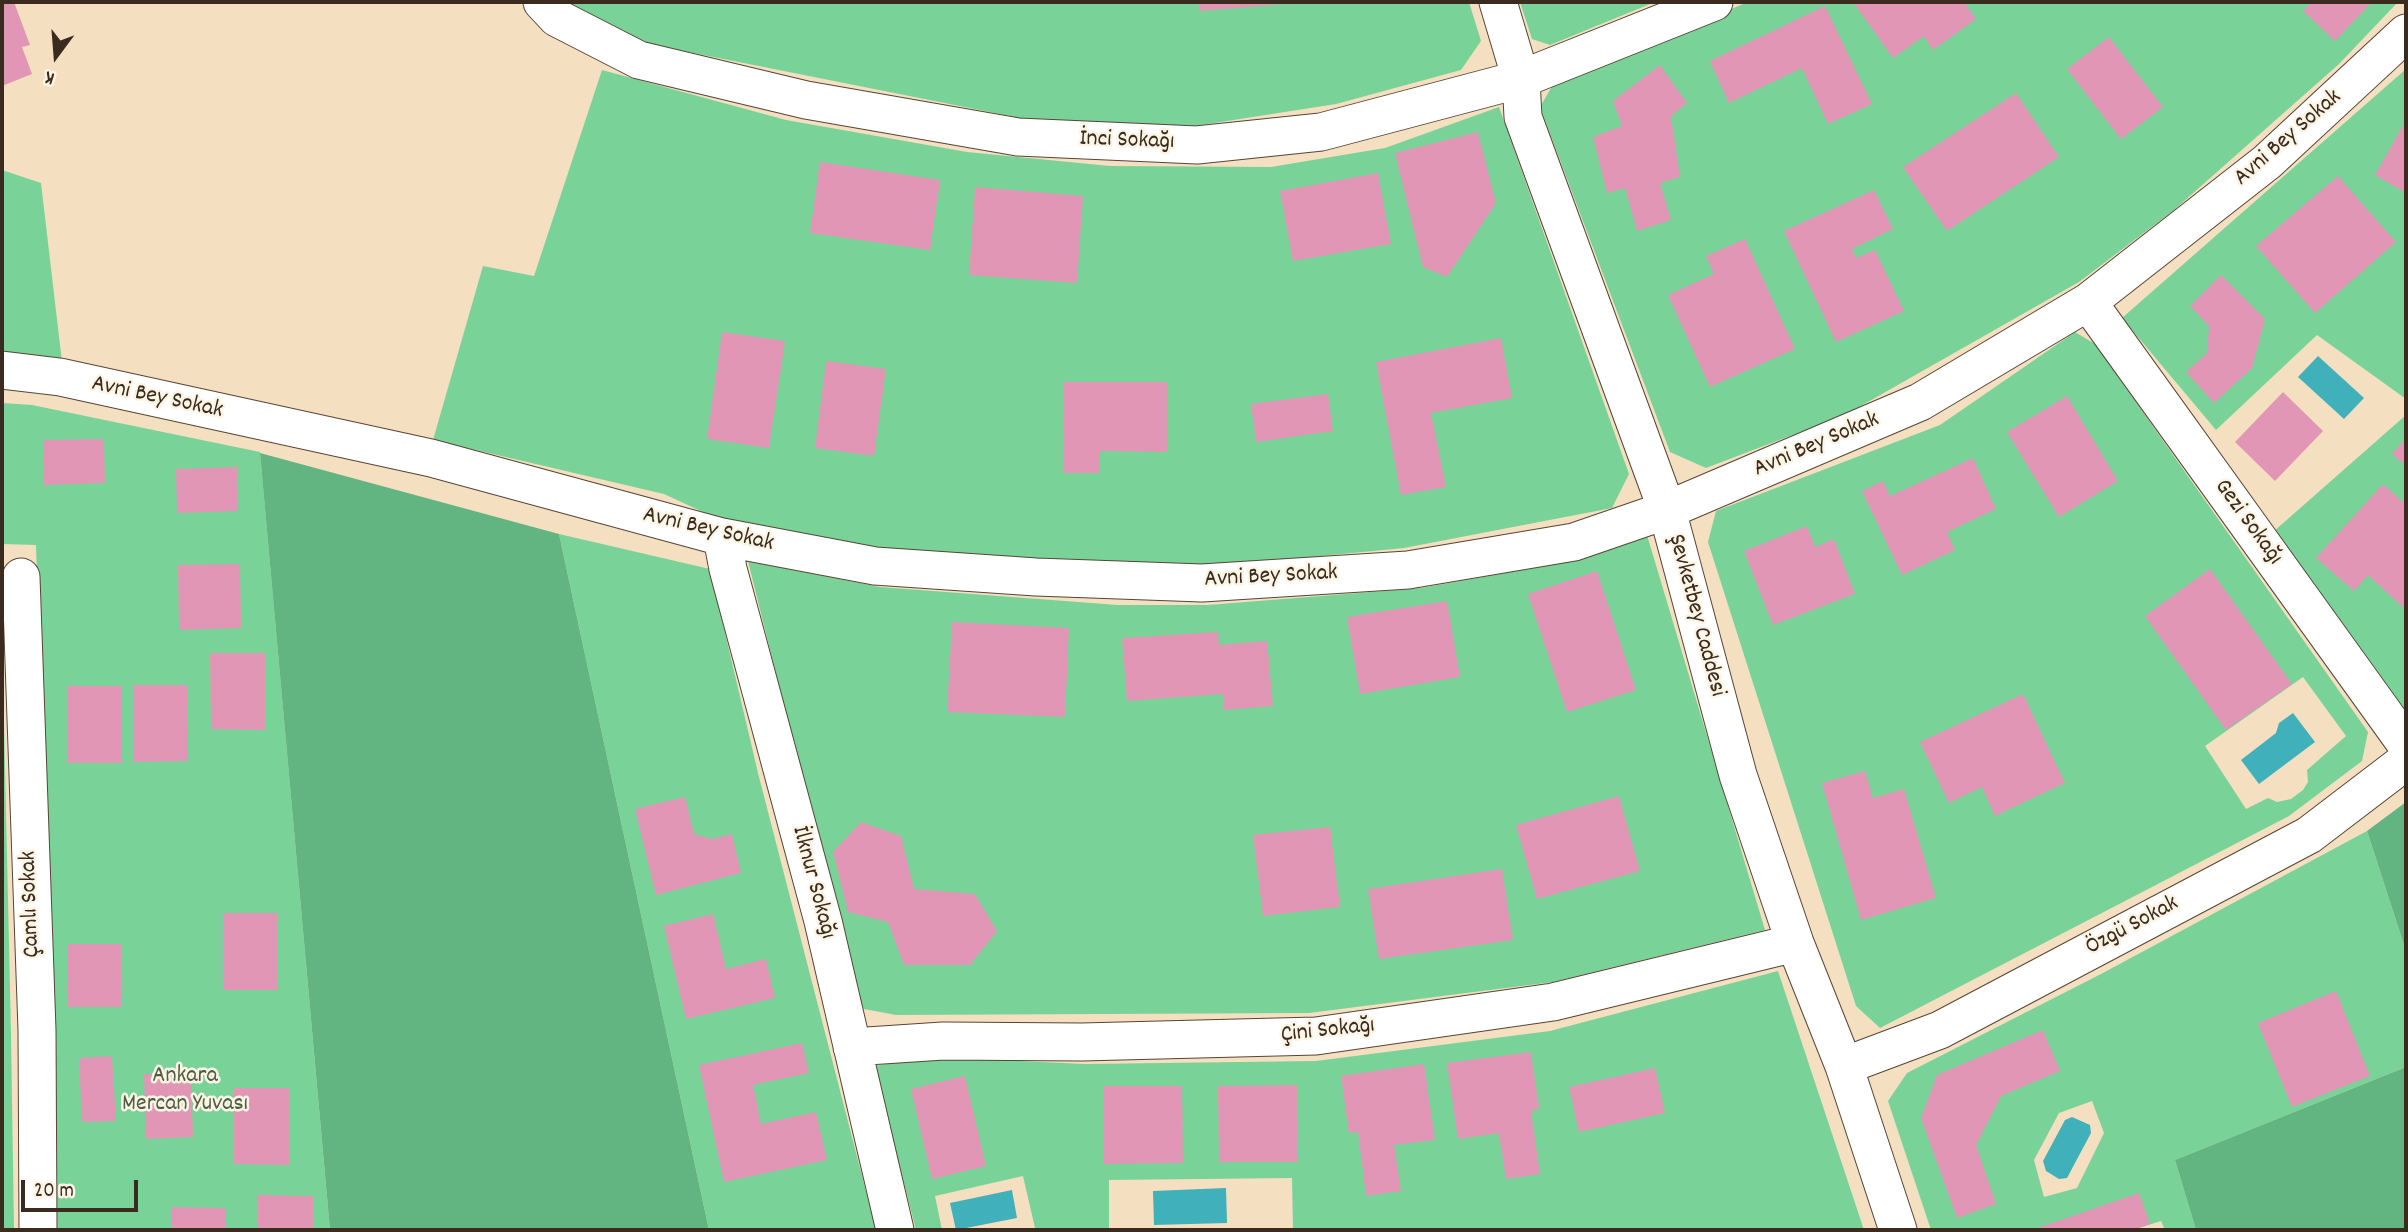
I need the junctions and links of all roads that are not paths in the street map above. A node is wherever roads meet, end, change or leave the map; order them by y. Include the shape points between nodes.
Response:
1 (542, 2) edge
2 (1497, 2) edge
3 (1714, 2) edge
4 (2406, 33) edge
5 (1521, 79) junction
6 (2088, 302) junction
7 (2, 370) edge
8 (1667, 510) junction
9 (722, 537) junction
10 (21, 577) dead end
11 (2406, 744) edge
12 (2406, 761) edge
13 (1795, 943) junction
14 (852, 1047) junction
15 (1844, 1066) junction
16 (38, 1230) edge
17 (895, 1230) edge
18 (1898, 1230) edge

1 - 5 street, İnci Sokağı via 556,18 639,60 806,100 1018,137 1197,145 1321,132
2 - 5 street, Şevketbey Caddesi
3 - 5 street, İnci Sokağı
4 - 6 street, Avni Bey Sokak via 2267,162
5 - 8 street, Şevketbey Caddesi via 1523,117
6 - 8 street, Avni Bey Sokak via 1920,402
6 - 11 street, Gezi Sokağı
7 - 9 street, Avni Bey Sokak via 60,377 431,458
8 - 9 street, Avni Bey Sokak via 1574,542 1408,570 1202,583 876,566
8 - 13 street, Şevketbey Caddesi via 1738,775
9 - 14 street, İlknur Sokağı
10 - 16 street, Çamlı Sokak via 37,1030
12 - 15 street, Özgü Sokak via 2309,835 1940,1030
13 - 14 street, Çini Sokağı via 1553,1002 1316,1036 943,1041
13 - 15 street, Şevketbey Caddesi
14 - 17 street, İlknur Sokağı
15 - 18 street, Şevketbey Caddesi

